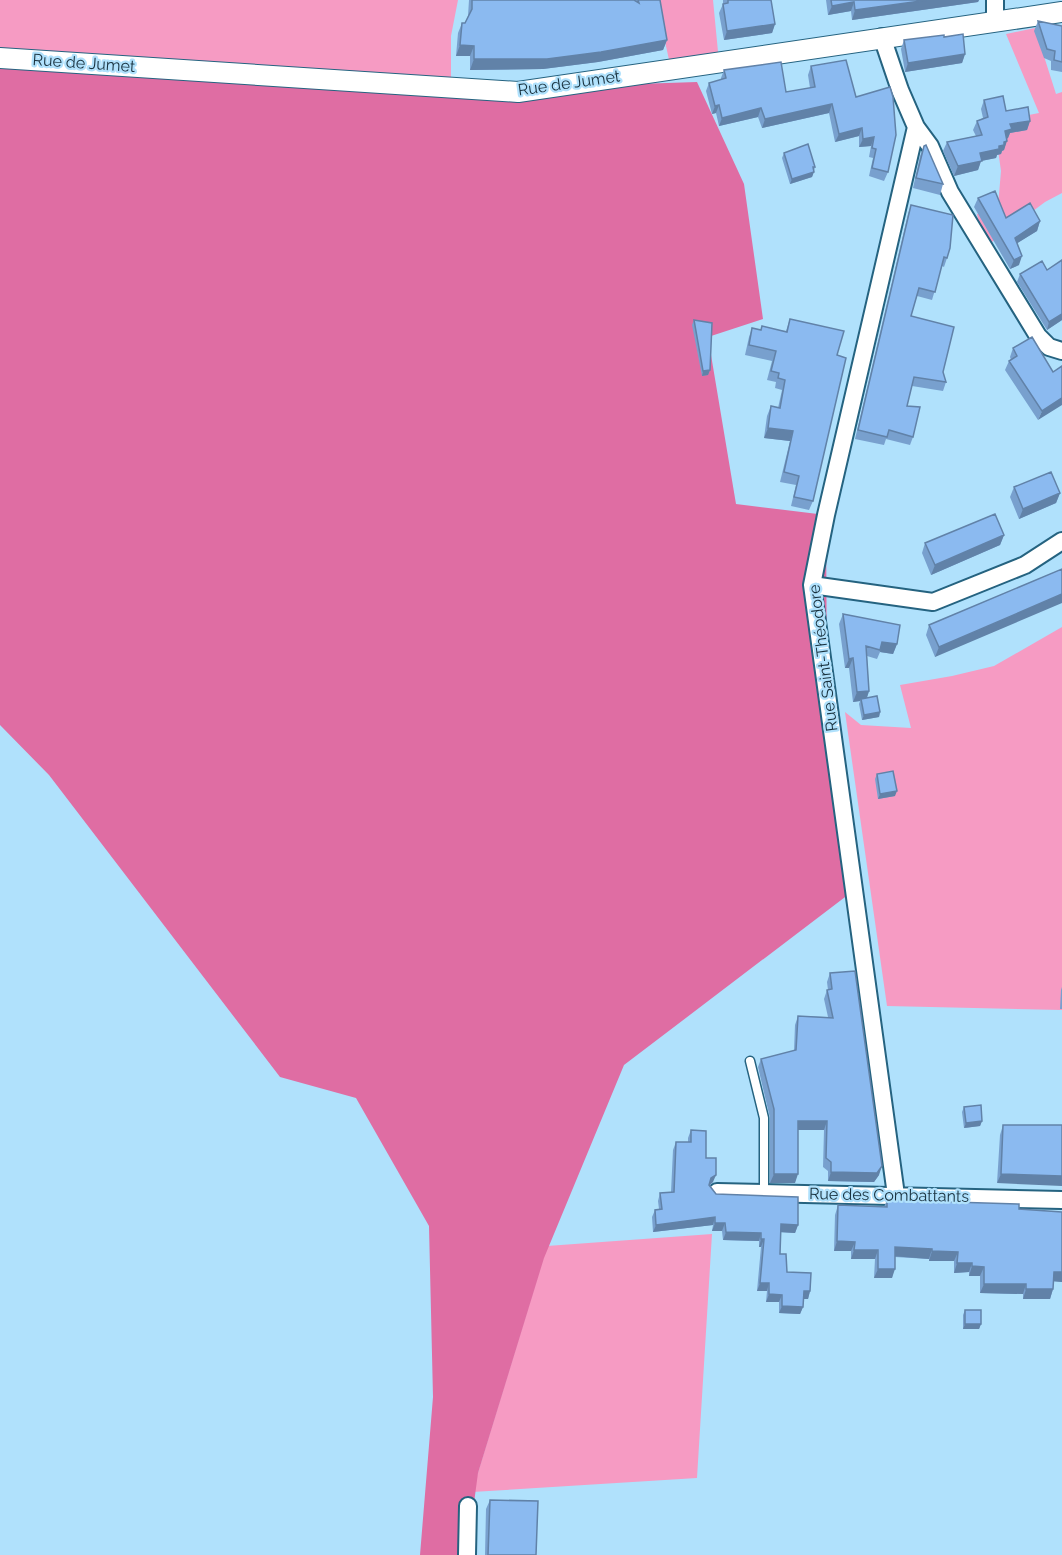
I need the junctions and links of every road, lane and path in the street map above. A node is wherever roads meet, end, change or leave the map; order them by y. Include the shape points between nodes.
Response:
1 (995, 0) edge
2 (1062, 12) edge
3 (995, 21) junction
4 (882, 37) junction
5 (0, 58) edge
6 (916, 128) junction
7 (1062, 351) edge
8 (1062, 541) edge
9 (812, 585) junction
10 (750, 1061) dead end
11 (717, 1192) edge
12 (764, 1193) junction
13 (896, 1195) junction
14 (1062, 1200) edge
15 (468, 1506) dead end
16 (467, 1555) edge

1 - 3 street
2 - 3 street, Rue de Jumet
3 - 4 street, Rue de Jumet
4 - 5 street, Rue de Jumet via 518,92
4 - 6 street
6 - 7 street via 930,146 950,192 1038,336 1049,347
6 - 9 street, Rue Saint-Théodore
8 - 9 street via 1025,565 933,602
9 - 13 street, Rue Saint-Théodore
10 - 12 lane via 764,1118
11 - 12 street, Rue des Combattants
12 - 13 street, Rue des Combattants
13 - 14 street, Rue des Combattants
15 - 16 street

